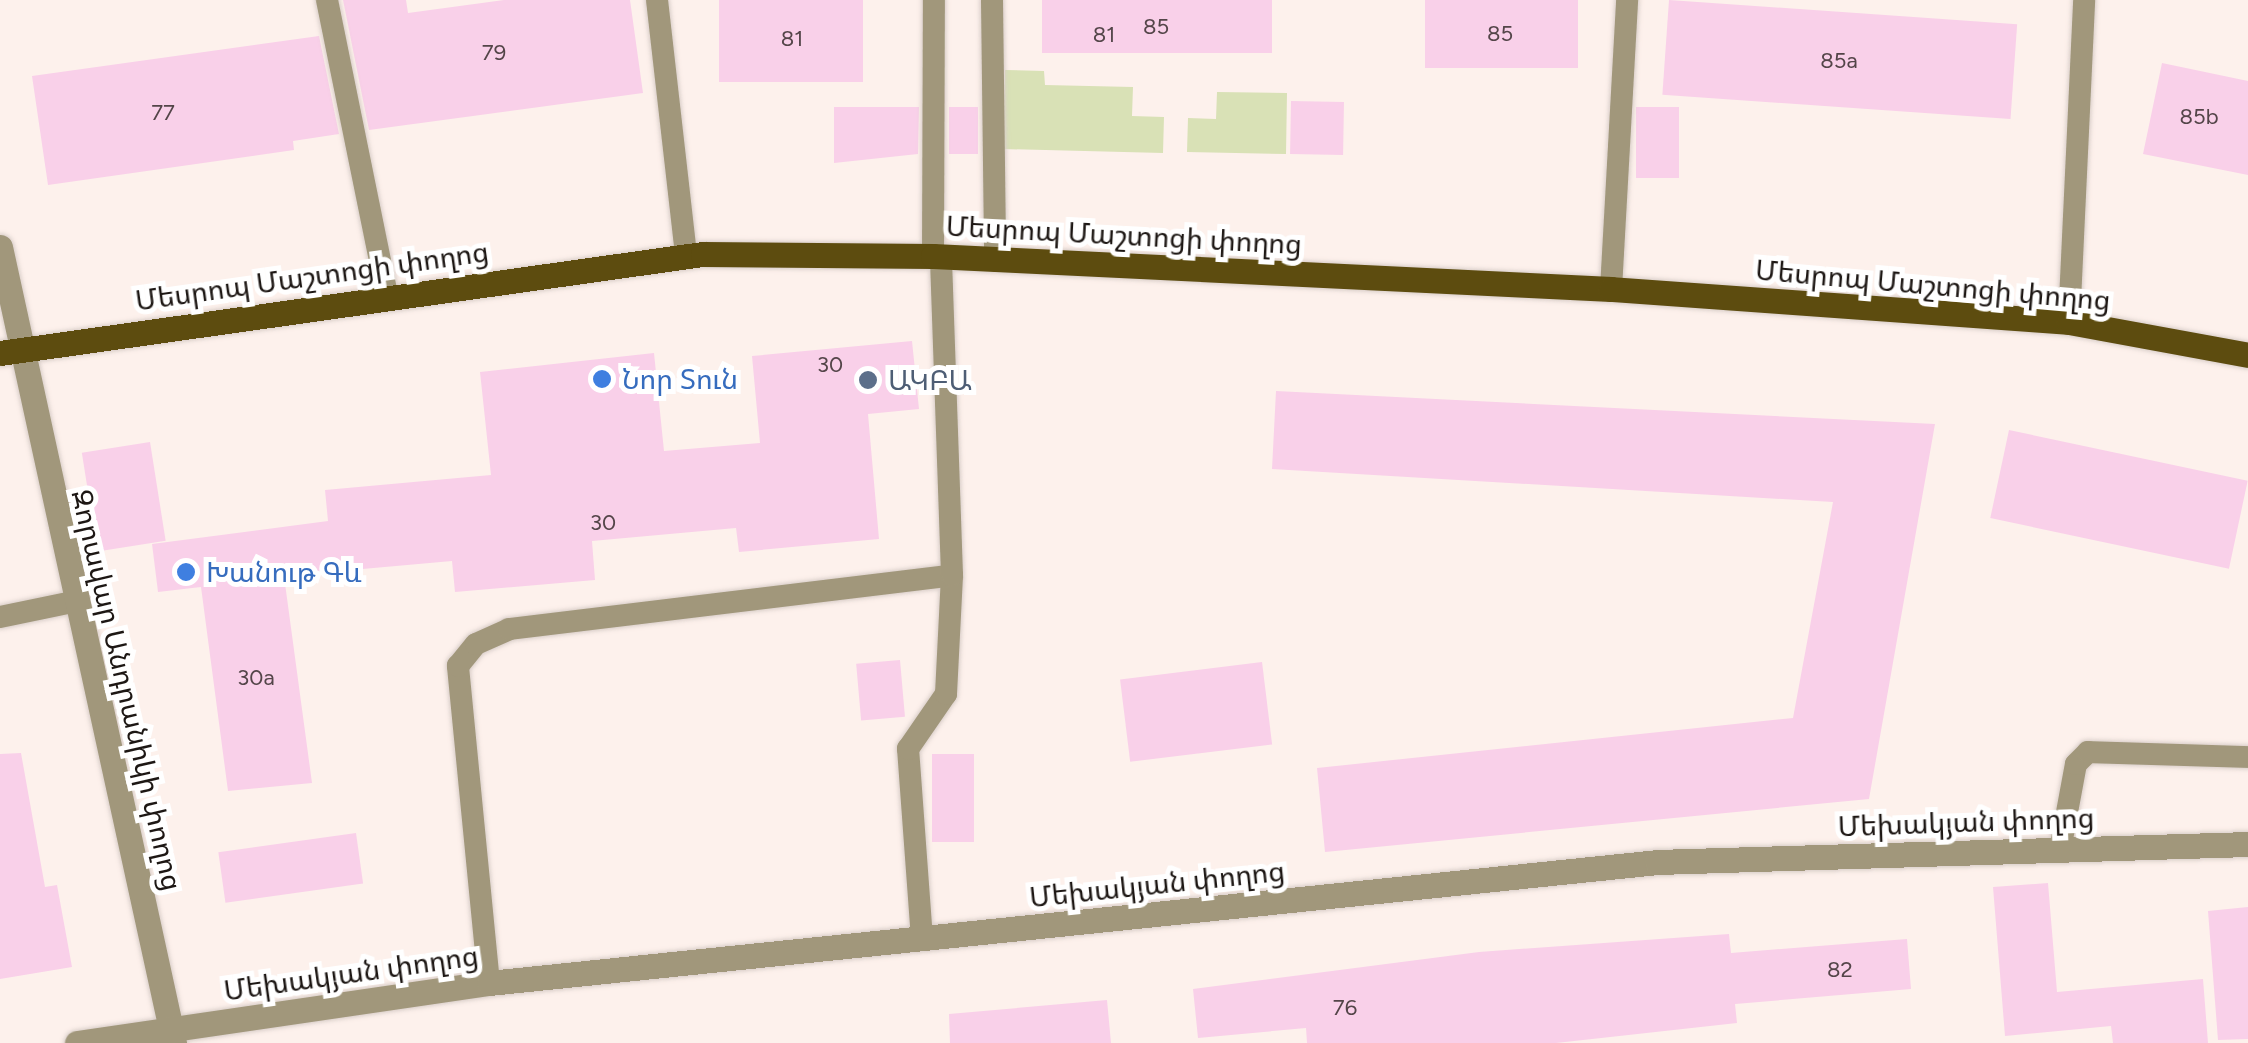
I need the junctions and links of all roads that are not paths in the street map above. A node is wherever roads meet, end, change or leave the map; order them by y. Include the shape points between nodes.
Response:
1 (328, 0) edge
2 (657, 0) edge
3 (934, 0) edge
4 (992, 0) edge
5 (1626, 0) edge
6 (2084, 0) edge
7 (0, 247) edge
8 (686, 256) junction
9 (937, 258) junction
10 (995, 261) junction
11 (1611, 289) junction
12 (387, 294) junction
13 (2069, 322) junction
14 (10, 352) edge
15 (2248, 355) edge
16 (952, 575) junction
17 (76, 601) junction
18 (0, 616) edge
19 (2248, 756) edge
20 (2248, 844) edge
21 (2060, 850) junction
22 (922, 938) junction
23 (489, 983) junction
24 (173, 1036) edge
25 (77, 1043) edge

1 - 12 lane
2 - 8 lane
3 - 9 lane
4 - 10 lane
5 - 11 lane
6 - 13 lane
7 - 14 street, Զորավար Անդրանիկի փողոց
8 - 9 main road, Մեսրոպ Մաշտոցի փողոց
8 - 12 main road, Մեսրոպ Մաշտոցի փողոց
9 - 10 main road, Մեսրոպ Մաշտոցի փողոց
9 - 16 lane
10 - 11 main road, Մեսրոպ Մաշտոցի փողոց
11 - 13 main road, Մեսրոպ Մաշտոցի փողոց
12 - 14 main road, Մեսրոպ Մաշտոցի փողոց
13 - 15 main road, Մեսրոպ Մաշտոցի փողոց
14 - 17 street, Զորավար Անդրանիկի փողոց
16 - 22 lane via 946,694 908,749
16 - 23 lane via 509,630 476,644 458,666
17 - 18 lane
17 - 24 street, Զորավար Անդրանիկի փողոց
19 - 21 lane via 2088,752 2076,764
20 - 21 street, Մեխակյան փողոց
21 - 22 street, Մեխակյան փողոց via 1657,862
22 - 23 street, Մեխակյան փողոց
23 - 24 street, Մեխակյան փողոց
24 - 25 street, Մեխակյան փողոց

